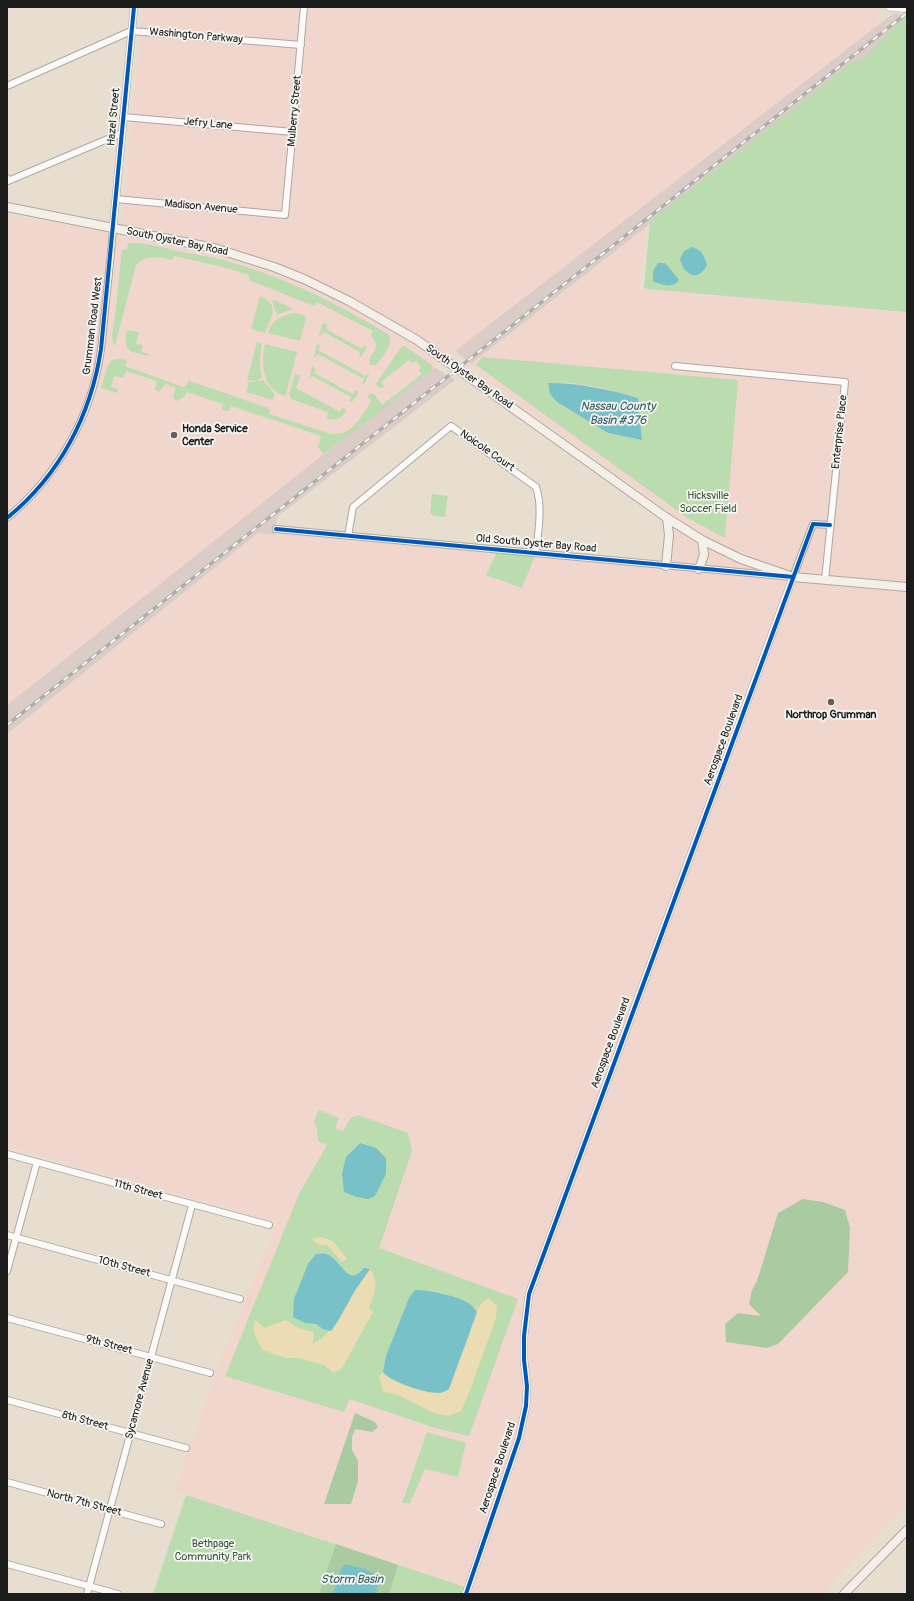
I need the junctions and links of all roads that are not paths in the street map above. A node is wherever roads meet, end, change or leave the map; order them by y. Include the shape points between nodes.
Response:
1 (134, 7) edge
2 (304, 7) edge
3 (889, 7) edge
4 (907, 9) edge
5 (131, 31) junction
6 (301, 45) junction
7 (7, 86) edge
8 (124, 117) junction
9 (122, 132) junction
10 (293, 132) junction
11 (8, 180) edge
12 (116, 199) junction
13 (7, 207) edge
14 (285, 215) joint
15 (113, 228) junction
16 (674, 366) dead end
17 (7, 518) edge
18 (667, 518) junction
19 (830, 525) junction
20 (276, 529) dead end
21 (348, 536) junction
22 (702, 540) junction
23 (536, 553) junction
24 (666, 566) junction
25 (699, 569) junction
26 (793, 577) junction
27 (825, 580) junction
28 (907, 587) edge
29 (7, 1154) edge
30 (37, 1162) junction
31 (192, 1205) junction
32 (269, 1225) dead end
33 (7, 1235) edge
34 (16, 1238) junction
35 (7, 1270) edge
36 (172, 1280) junction
37 (240, 1299) dead end
38 (7, 1318) edge
39 (151, 1357) junction
40 (210, 1373) dead end
41 (7, 1400) edge
42 (130, 1433) junction
43 (186, 1448) dead end
44 (7, 1482) edge
45 (110, 1510) junction
46 (161, 1524) dead end
47 (907, 1530) edge
48 (7, 1564) edge
49 (89, 1586) junction
50 (87, 1594) edge
51 (118, 1594) edge
52 (466, 1594) edge
53 (844, 1594) edge

1 - 5 street, Hazel Street
2 - 6 street, Mulberry Street
3 - 4 street
5 - 6 street, Washington Parkway
5 - 7 street, Washington Parkway
5 - 8 street, Hazel Street
6 - 10 street, Mulberry Street
8 - 9 street, Hazel Street
8 - 10 street, Jefry Lane
9 - 11 street
9 - 12 street, Hazel Street
10 - 14 street, Mulberry Street
12 - 14 street, Madison Avenue
12 - 15 street, Hazel Street
13 - 15 main road, South Oyster Bay Road
15 - 17 street, Grumman Road West via 101,349 88,404 56,465 38,488
15 - 18 main road, South Oyster Bay Road via 187,242 241,256 274,267 349,301 423,344
16 - 19 street, Enterprise Place via 845,382
18 - 22 main road, South Oyster Bay Road
18 - 24 main road
19 - 26 street, Aerospace Boulevard via 813,524
19 - 27 street, Enterprise Place
20 - 21 street, Old South Oyster Bay Road
21 - 23 street, Old South Oyster Bay Road
21 - 23 street, Noicole Court via 353,507 450,426 536,487 540,496
22 - 25 main road via 704,555
22 - 26 main road, South Oyster Bay Road via 741,559
23 - 24 street, Old South Oyster Bay Road
24 - 25 street, Old South Oyster Bay Road
25 - 26 street, Old South Oyster Bay Road
26 - 27 main road, South Oyster Bay Road
26 - 52 street, Aerospace Boulevard via 529,1294 524,1336 527,1386 524,1420
27 - 28 main road, South Oyster Bay Road
29 - 30 street, 11th Street
30 - 31 street, 11th Street
30 - 34 street
31 - 32 street, 11th Street
31 - 36 street, Sycamore Avenue
33 - 34 street, 10th Street
34 - 35 street
34 - 36 street, 10th Street
36 - 37 street, 10th Street
36 - 39 street, Sycamore Avenue
38 - 39 street, 9th Street
39 - 40 street, 9th Street
39 - 42 street, Sycamore Avenue
41 - 42 street, 8th Street
42 - 43 street, 8th Street
42 - 45 street, Sycamore Avenue
44 - 45 street, North 7th Street
45 - 46 street, North 7th Street
45 - 49 street, Sycamore Avenue
47 - 53 main road
48 - 49 street
49 - 50 street, Sycamore Avenue
49 - 51 street

